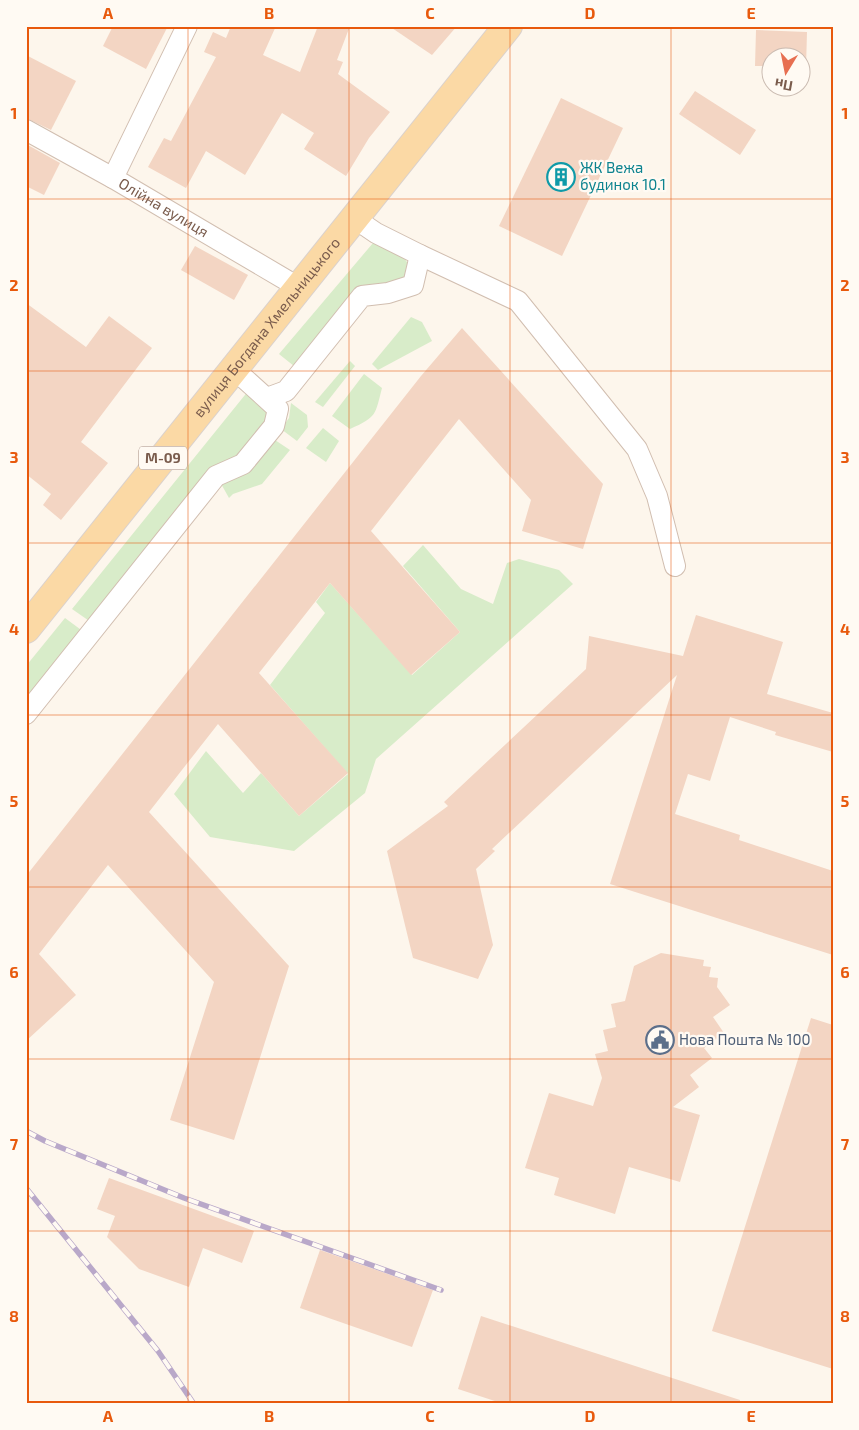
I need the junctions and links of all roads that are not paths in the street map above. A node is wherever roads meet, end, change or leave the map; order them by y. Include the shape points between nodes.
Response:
1 (186, 26) edge
2 (508, 26) edge
3 (26, 130) edge
4 (114, 178) junction
5 (354, 218) junction
6 (420, 255) junction
7 (298, 287) junction
8 (234, 369) junction
9 (267, 398) junction
10 (675, 566) dead end
11 (26, 629) edge
12 (26, 714) edge

1 - 4 street
2 - 5 main road, вулиця Богдана Хмельницького / М-09
3 - 4 street, Олійна вулиця
4 - 7 street, Олійна вулиця
5 - 6 street
5 - 7 main road, вулиця Богдана Хмельницького / М-09
6 - 9 street via 413,285 388,293 362,296 286,391
6 - 10 street via 518,300 637,449 657,496
7 - 8 main road, вулиця Богдана Хмельницького / М-09
8 - 9 street
8 - 11 main road, вулиця Богдана Хмельницького / М-09
9 - 12 street via 278,409 274,426 244,464 216,476

